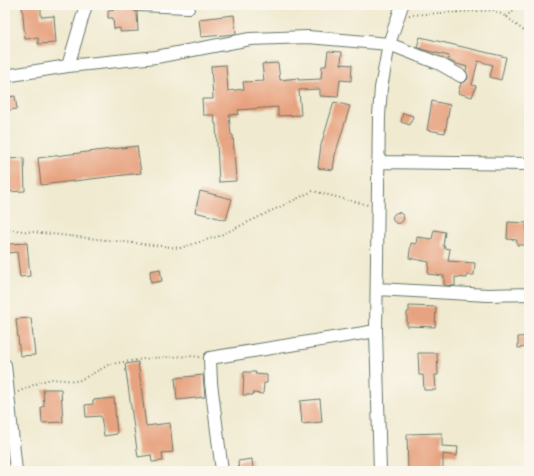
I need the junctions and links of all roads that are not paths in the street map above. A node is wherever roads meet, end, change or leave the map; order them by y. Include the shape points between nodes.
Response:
1 (86, 5) edge
2 (138, 5) edge
3 (189, 5) edge
4 (400, 11) edge
5 (389, 44) junction
6 (68, 66) junction
7 (5, 76) edge
8 (461, 76) dead end
9 (378, 162) junction
10 (529, 164) edge
11 (377, 290) junction
12 (529, 294) edge
13 (376, 331) junction
14 (5, 365) edge
15 (7, 396) edge
16 (16, 471) edge
17 (222, 471) edge
18 (380, 471) edge

1 - 6 street
2 - 3 street
4 - 5 street
5 - 6 street via 308,37 250,39 156,57
5 - 8 street via 440,64
5 - 9 street via 381,88
6 - 7 street
9 - 10 street
9 - 11 street
11 - 12 street via 488,296
11 - 13 street
13 - 17 street via 210,358
13 - 18 street
14 - 15 street
15 - 16 street

